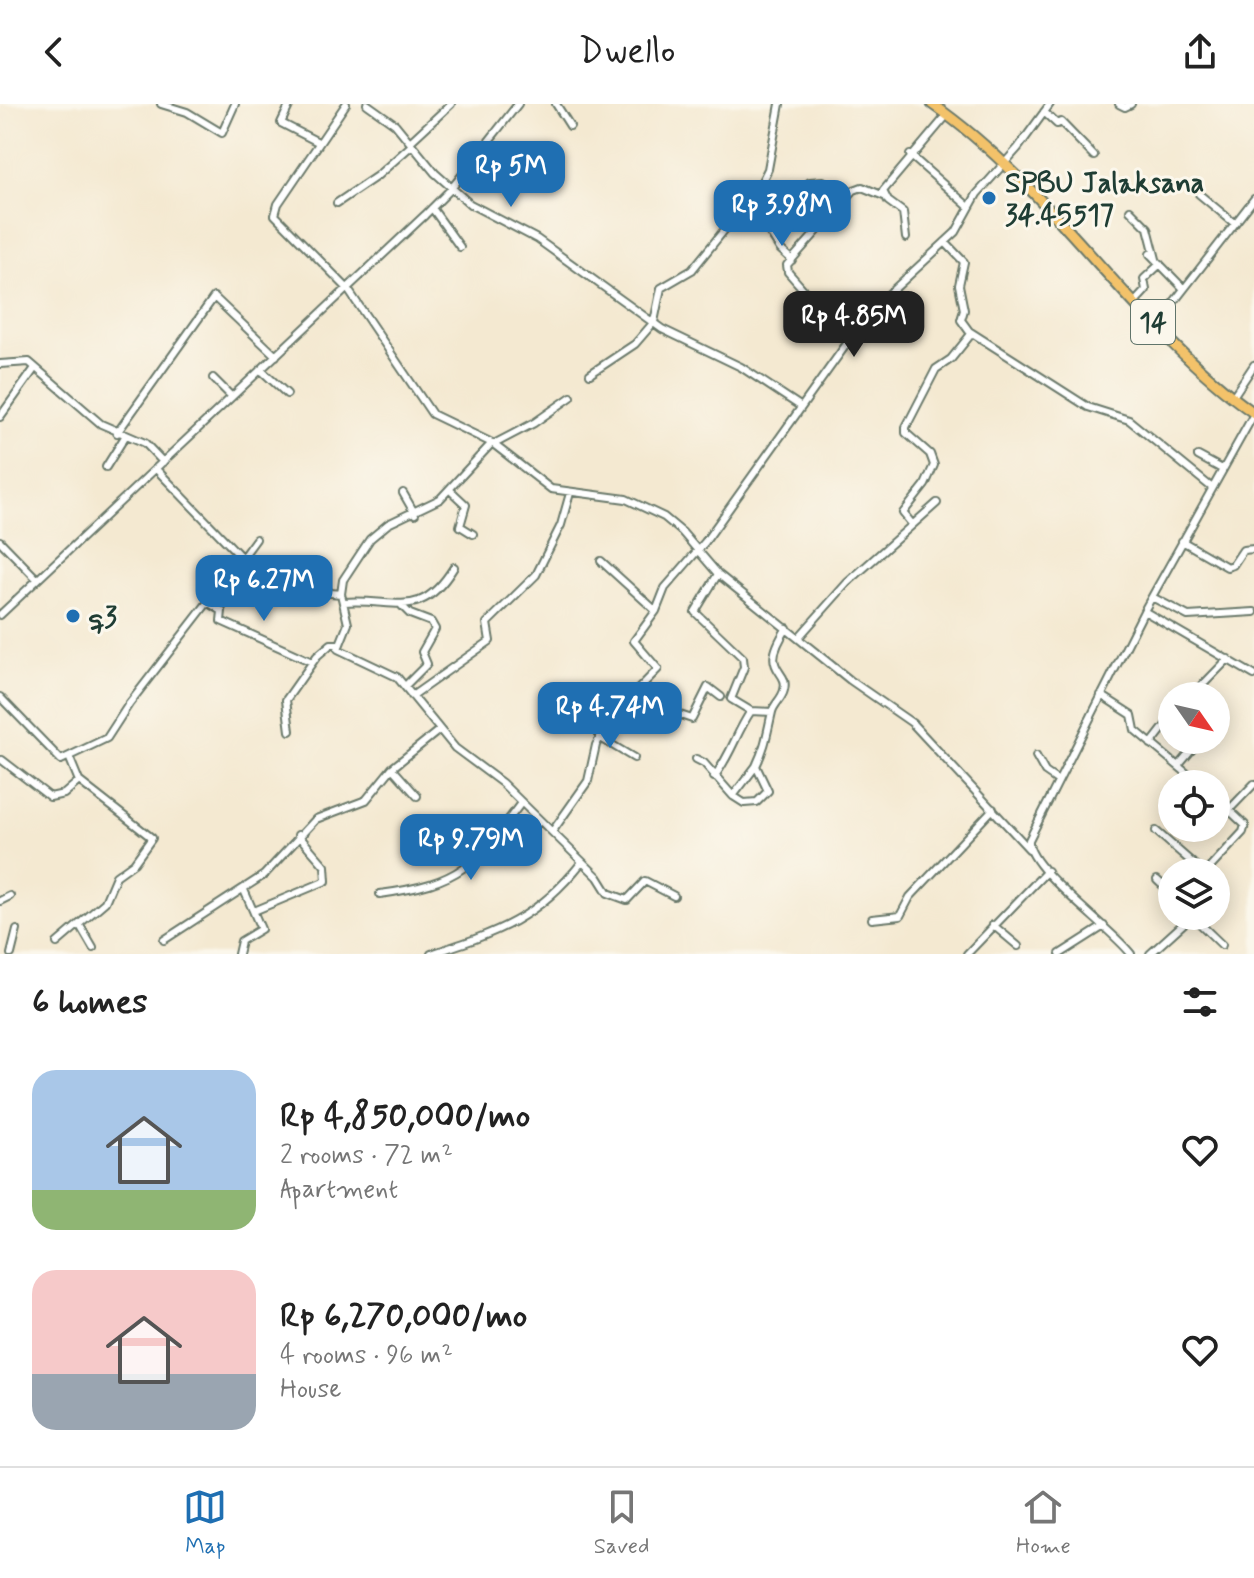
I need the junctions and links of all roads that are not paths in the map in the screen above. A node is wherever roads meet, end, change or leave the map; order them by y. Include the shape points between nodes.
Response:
1 (161, 104) edge
2 (235, 104) edge
3 (290, 104) edge
4 (346, 104) edge
5 (367, 104) edge
6 (451, 104) edge
7 (518, 104) edge
8 (556, 104) edge
9 (780, 104) edge
10 (932, 104) edge
11 (1050, 104) edge
12 (1119, 104) edge
13 (1131, 104) edge
14 (1044, 112) junction
15 (947, 115) junction
16 (570, 126) dead end
17 (318, 142) junction
18 (411, 144) junction
19 (910, 155) junction
20 (1094, 156) dead end
21 (1005, 164) junction
22 (451, 189) junction
23 (1199, 194) dead end
24 (884, 196) junction
25 (847, 197) junction
26 (1254, 199) edge
27 (337, 203) dead end
28 (969, 207) junction
29 (432, 208) junction
30 (1130, 210) dead end
31 (1234, 223) junction
32 (906, 238) dead end
33 (945, 242) junction
34 (460, 247) dead end
35 (1155, 259) junction
36 (792, 260) junction
37 (347, 288) junction
38 (1184, 289) junction
39 (1134, 303) junction
40 (654, 322) junction
41 (1156, 325) junction
42 (972, 333) junction
43 (852, 336) junction
44 (276, 356) junction
45 (0, 364) edge
46 (1254, 365) edge
47 (35, 368) junction
48 (261, 370) junction
49 (590, 374) dead end
50 (213, 378) dead end
51 (287, 394) dead end
52 (232, 397) junction
53 (571, 397) dead end
54 (1232, 398) junction
55 (800, 406) junction
56 (1254, 414) edge
57 (0, 417) edge
58 (117, 433) junction
59 (126, 435) junction
60 (493, 444) junction
61 (1198, 456) dead end
62 (163, 462) junction
63 (106, 467) dead end
64 (156, 469) junction
65 (1222, 469) junction
66 (1211, 487) junction
67 (450, 490) junction
68 (403, 493) dead end
69 (570, 493) junction
70 (937, 503) dead end
71 (415, 514) junction
72 (912, 524) junction
73 (473, 534) dead end
74 (256, 539) dead end
75 (0, 541) edge
76 (1182, 541) junction
77 (1254, 549) edge
78 (697, 553) junction
79 (242, 558) junction
80 (601, 561) dead end
81 (454, 567) dead end
82 (718, 574) junction
83 (315, 576) dead end
84 (37, 579) junction
85 (1152, 597) junction
86 (343, 598) junction
87 (209, 603) junction
88 (402, 606) junction
89 (656, 611) junction
90 (1144, 611) junction
91 (1254, 612) edge
92 (0, 615) edge
93 (787, 628) junction
94 (799, 637) junction
95 (337, 644) junction
96 (1228, 659) junction
97 (312, 662) junction
98 (1254, 675) edge
99 (1206, 682) edge
100 (405, 686) junction
101 (636, 691) junction
102 (1101, 695) junction
103 (412, 696) junction
104 (0, 697) edge
105 (721, 697) dead end
106 (751, 711) junction
107 (772, 712) junction
108 (290, 731) dead end
109 (438, 731) junction
110 (1158, 735) edge
111 (599, 737) junction
112 (1151, 744) junction
113 (1188, 754) edge
114 (1036, 756) dead end
115 (634, 758) dead end
116 (70, 759) junction
117 (696, 759) dead end
118 (2, 760) edge
119 (756, 766) junction
120 (1178, 766) junction
121 (392, 768) junction
122 (1183, 770) edge
123 (714, 777) junction
124 (79, 781) junction
125 (1058, 781) junction
126 (1254, 784) edge
127 (417, 796) dead end
128 (733, 796) junction
129 (521, 803) junction
130 (993, 809) junction
131 (1230, 809) edge
132 (1230, 811) edge
133 (540, 821) junction
134 (1156, 831) dead end
135 (552, 832) junction
136 (298, 835) junction
137 (522, 838) dead end
138 (1029, 849) junction
139 (1188, 858) edge
140 (1217, 858) edge
141 (582, 862) junction
142 (1047, 871) junction
143 (244, 890) junction
144 (380, 894) dead end
145 (10, 896) dead end
146 (674, 896) dead end
147 (0, 901) edge
148 (254, 911) junction
149 (872, 919) dead end
150 (79, 924) junction
151 (993, 925) junction
152 (1104, 926) junction
153 (17, 930) dead end
154 (1177, 930) edge
155 (1206, 930) edge
156 (164, 940) dead end
157 (57, 943) dead end
158 (1222, 945) dead end
159 (1018, 946) dead end
160 (93, 948) dead end
161 (1063, 953) edge
162 (11, 954) edge
163 (238, 954) edge
164 (431, 954) edge
165 (967, 954) edge
166 (1131, 954) edge
167 (1150, 954) edge

1 - 2 street via 222,133
3 - 17 street via 281,123
4 - 17 street
5 - 18 street via 395,124
6 - 18 street
7 - 22 street
8 - 16 street
9 - 40 street via 768,169 759,187 692,270 661,288
10 - 15 highway, 14
11 - 14 street
12 - 13 street
14 - 20 street
14 - 21 street
15 - 19 street
15 - 21 highway, 14
17 - 37 street via 275,215
18 - 22 street
18 - 27 street
19 - 24 street via 883,189
19 - 28 street
21 - 28 street
21 - 39 highway, 14
22 - 29 street
22 - 40 street via 537,239
23 - 31 street
24 - 25 street via 861,187
24 - 32 street via 903,212
25 - 36 street
25 - 36 street via 823,181 810,182 761,219
26 - 31 street
28 - 33 street
29 - 34 street
29 - 37 street
30 - 35 street via 1148,228
31 - 38 street
33 - 42 street via 964,262 961,320
33 - 43 street via 878,304
35 - 38 street
35 - 39 street via 1144,279 1146,290
36 - 43 street via 788,272 830,320
37 - 44 street
37 - 60 street via 432,414
38 - 41 street
39 - 41 highway, 14
40 - 49 street via 635,344
40 - 55 street via 741,367
41 - 54 highway, 14
42 - 66 street via 1088,407 1129,420
42 - 72 street via 936,369 906,427 934,465 903,513
43 - 55 street
44 - 48 street
44 - 58 street via 214,297
45 - 47 street via 26,361
46 - 54 street
47 - 57 street
47 - 58 street
48 - 51 street
48 - 52 street
50 - 52 street
52 - 62 street
53 - 60 street
54 - 56 highway, 14
55 - 78 street
56 - 65 street
58 - 59 street
59 - 62 street via 145,443
59 - 63 street
60 - 67 street
60 - 69 street via 541,483
61 - 65 street
62 - 64 street
64 - 79 street
64 - 84 street
65 - 66 street
66 - 76 street
67 - 71 street
67 - 73 street via 466,505 460,526
68 - 71 street
69 - 78 street via 601,494 648,508 682,532
69 - 103 street via 536,575 487,623 490,641
70 - 72 street
71 - 86 street via 388,524 370,539 343,580
72 - 94 street via 847,583
74 - 79 street
75 - 84 street
76 - 77 street via 1227,567 1243,550
76 - 85 street
78 - 82 street
78 - 89 street via 665,588
79 - 87 street
80 - 89 street
81 - 88 street via 439,590
82 - 93 street
82 - 106 street via 695,612 743,658 731,699
83 - 86 street via 330,593
84 - 92 street
85 - 90 street
85 - 91 street via 1188,616
86 - 88 street
86 - 95 street via 348,624
87 - 97 street via 222,611 221,621
87 - 116 street via 107,738
88 - 100 street via 435,629 422,652 427,664
89 - 101 street via 634,644 658,669
90 - 96 street
90 - 102 street
93 - 94 street
93 - 107 street via 773,658 785,684
94 - 130 street via 912,723
95 - 97 street
95 - 100 street via 341,653 390,672
96 - 98 street
96 - 99 street
97 - 108 street via 286,700
100 - 103 street
101 - 105 street via 662,709 692,719 708,687
101 - 111 street
102 - 112 street via 1132,715 1135,730
102 - 125 street
103 - 109 street
104 - 116 street via 58,758
106 - 107 street
106 - 123 street via 734,750
107 - 119 street
109 - 121 street
109 - 129 street
110 - 112 street
111 - 115 street
111 - 135 street via 588,781
112 - 120 street
113 - 120 street
114 - 125 street
116 - 124 street
117 - 123 street
118 - 124 street via 50,797 64,794
119 - 128 street
119 - 128 street via 766,795 748,803
120 - 122 street
121 - 127 street
121 - 136 street via 366,800 316,819
123 - 128 street
124 - 150 street via 152,838 134,863 116,876 105,902
125 - 138 street via 1032,831
126 - 131 street
129 - 133 street
129 - 144 street via 469,866 427,887
130 - 138 street
130 - 149 street via 910,897 900,916
132 - 140 street via 1245,829
133 - 135 street
133 - 137 street
134 - 139 street
135 - 141 street
136 - 143 street
136 - 148 street via 325,866 326,881
138 - 142 street
141 - 146 street via 608,893 624,900 645,881
141 - 164 street via 534,911 489,935
142 - 151 street
142 - 152 street
143 - 148 street
143 - 156 street
145 - 147 street
148 - 163 street via 260,930 241,941
150 - 157 street
150 - 160 street
151 - 159 street
151 - 165 street
152 - 161 street
152 - 166 street
153 - 162 street
154 - 167 street
155 - 158 street

